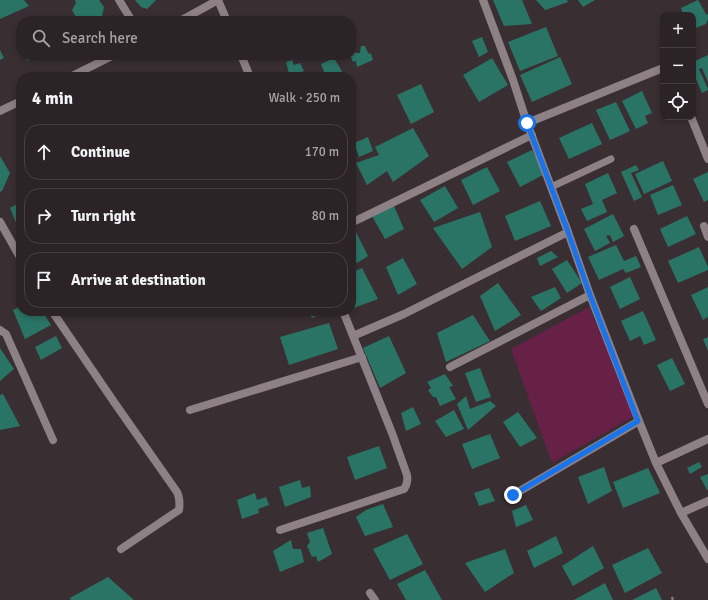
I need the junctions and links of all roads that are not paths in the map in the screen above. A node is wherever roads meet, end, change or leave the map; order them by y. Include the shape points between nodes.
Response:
1 (120, 0) edge
2 (218, 0) edge
3 (483, 0) edge
4 (129, 16) edge
5 (189, 16) edge
6 (225, 16) edge
7 (104, 60) edge
8 (243, 60) edge
9 (660, 69) edge
10 (80, 72) edge
11 (248, 72) edge
12 (16, 104) edge
13 (0, 112) edge
14 (692, 120) edge
15 (527, 123) junction
16 (532, 135) junction
17 (611, 159) dead end
18 (708, 160) edge
19 (551, 187) junction
20 (356, 221) edge
21 (0, 222) edge
22 (704, 226) dead end
23 (634, 229) dead end
24 (568, 232) junction
25 (708, 237) edge
26 (16, 249) edge
27 (590, 295) junction
28 (55, 316) edge
29 (345, 316) edge
30 (0, 330) edge
31 (353, 336) junction
32 (362, 357) junction
33 (450, 367) dead end
34 (708, 404) edge
35 (190, 410) dead end
36 (638, 421) junction
37 (708, 439) edge
38 (53, 440) dead end
39 (656, 463) junction
40 (513, 495) dead end
41 (708, 501) edge
42 (681, 513) junction
43 (280, 530) dead end
44 (121, 549) dead end
45 (708, 559) edge
46 (370, 593) dead end
47 (375, 600) edge

1 - 4 street
2 - 5 street
2 - 6 street
3 - 15 street
7 - 10 street
8 - 11 street
9 - 15 street
12 - 13 street
14 - 18 street
15 - 16 street
16 - 19 street
16 - 20 street
17 - 19 lane
19 - 24 street
21 - 26 street
22 - 25 street
23 - 34 street
24 - 27 street
24 - 31 street via 404,314
27 - 33 street
27 - 36 street
28 - 44 street via 178,492 179,510
29 - 31 street
30 - 38 street via 6,334
31 - 32 street
32 - 35 street
32 - 43 street via 407,475 407,485 404,489
36 - 39 street
36 - 40 street
37 - 39 street
39 - 42 street
41 - 42 street
42 - 45 street
46 - 47 street

